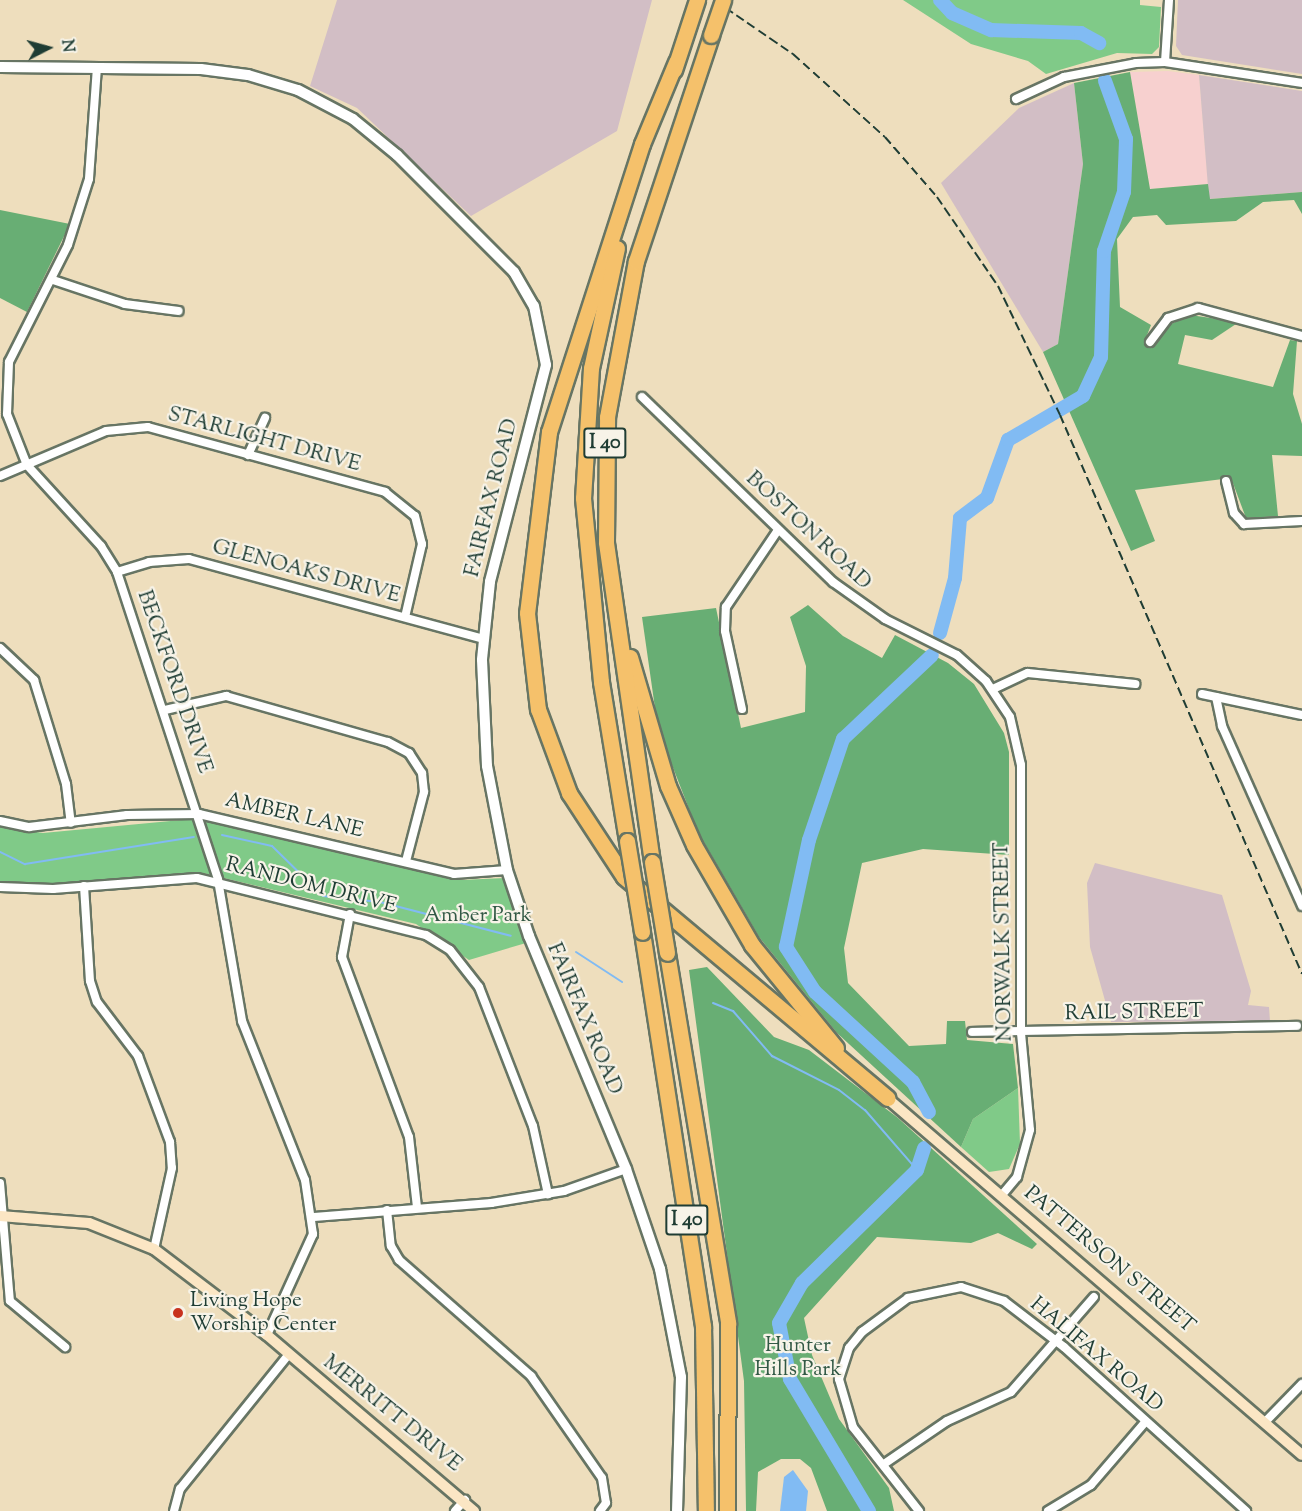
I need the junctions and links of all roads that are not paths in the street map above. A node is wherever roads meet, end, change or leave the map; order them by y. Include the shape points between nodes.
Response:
1 (697, 0) edge
2 (723, 0) edge
3 (1169, 0) edge
4 (1166, 62) junction
5 (676, 63) junction
6 (0, 67) edge
7 (97, 67) junction
8 (1302, 83) edge
9 (1016, 99) dead end
10 (53, 280) junction
11 (179, 311) dead end
12 (1302, 336) edge
13 (1150, 342) dead end
14 (642, 397) dead end
15 (265, 418) dead end
16 (248, 455) junction
17 (27, 465) junction
18 (0, 476) edge
19 (1226, 481) dead end
20 (1302, 521) edge
21 (778, 530) junction
22 (606, 542) junction
23 (117, 572) junction
24 (405, 617) junction
25 (483, 639) junction
26 (0, 648) edge
27 (1135, 684) dead end
28 (993, 689) junction
29 (1202, 694) dead end
30 (1216, 697) junction
31 (742, 708) dead end
32 (165, 710) junction
33 (1302, 715) edge
34 (199, 814) junction
35 (0, 821) edge
36 (71, 823) junction
37 (406, 861) junction
38 (507, 870) junction
39 (218, 880) junction
40 (84, 886) junction
41 (0, 887) edge
42 (1302, 906) edge
43 (350, 914) junction
44 (1297, 1026) dead end
45 (972, 1032) dead end
46 (1021, 1033) junction
47 (887, 1098) junction
48 (626, 1169) junction
49 (0, 1183) edge
50 (548, 1194) junction
51 (1002, 1195) junction
52 (417, 1207) junction
53 (387, 1210) junction
54 (2, 1215) edge
55 (314, 1217) junction
56 (154, 1249) junction
57 (1094, 1297) dead end
58 (267, 1335) junction
59 (1054, 1340) junction
60 (65, 1347) dead end
61 (288, 1355) junction
62 (1302, 1384) edge
63 (1146, 1421) junction
64 (1266, 1422) junction
65 (1302, 1455) edge
66 (884, 1464) junction
67 (465, 1500) junction
68 (1242, 1510) edge
69 (174, 1511) edge
70 (455, 1511) edge
71 (474, 1511) edge
72 (600, 1511) edge
73 (677, 1511) edge
74 (706, 1511) edge
75 (727, 1511) edge
76 (919, 1511) edge
77 (1048, 1511) edge

1 - 5 highway, I 40
2 - 22 highway, I 40, bridge via 636,261 620,329 607,417
3 - 4 street
4 - 8 street
4 - 9 street via 1103,66
5 - 47 highway via 642,144 549,432 528,613 538,709 568,793 624,877
5 - 74 highway, I 40, bridge via 603,296 585,412 584,533 627,841 703,1326
6 - 7 street, FAIRFAX ROAD
7 - 10 street, BECKFORD DRIVE via 89,179
7 - 25 street, FAIRFAX ROAD via 236,72 327,104 397,155 526,288 542,326 546,364 498,536
10 - 11 street via 125,304
10 - 17 street, BECKFORD DRIVE via 16,345 7,379 9,426
12 - 13 street via 1197,308 1168,318
14 - 21 street, BOSTON ROAD
15 - 16 street
16 - 17 street, STARLIGHT DRIVE via 128,427 89,436
16 - 24 street, STARLIGHT DRIVE via 403,502 415,516 422,544
17 - 18 street, STARLIGHT DRIVE
17 - 23 street, BECKFORD DRIVE via 101,546
19 - 20 street via 1234,513 1244,524
21 - 28 street, BOSTON ROAD via 857,602 957,655
21 - 31 street via 726,607 727,643
22 - 47 highway via 631,663 668,786 694,845 752,945 802,1010
22 - 75 highway, I 40, bridge via 652,862 728,1323
23 - 24 street, GLENOAKS DRIVE via 149,562 189,559
23 - 32 street, BECKFORD DRIVE
24 - 25 street, GLENOAKS DRIVE
25 - 38 street, FAIRFAX ROAD via 487,766
26 - 36 street via 34,680 66,784
27 - 28 street via 1028,673
28 - 46 street, NORWALK STREET via 1010,717 1021,765
29 - 30 street
30 - 33 street
30 - 42 street via 1222,726
32 - 34 street, BECKFORD DRIVE
32 - 37 street via 226,696 388,741 409,753 422,773 424,792
34 - 36 street, AMBER LANE
34 - 37 street, AMBER LANE
34 - 39 street, BECKFORD DRIVE
35 - 36 street, AMBER LANE via 29,826
37 - 38 street, AMBER LANE via 454,874
38 - 48 street, FAIRFAX ROAD via 538,960
39 - 40 street, RANDOM DRIVE
39 - 43 street, RANDOM DRIVE
39 - 55 street, BECKFORD DRIVE via 242,1021 305,1180
40 - 41 street, RANDOM DRIVE
40 - 56 street via 90,981 97,1002 138,1056 170,1142 172,1168
43 - 50 street, RANDOM DRIVE via 426,935 466,967 479,987 533,1126
43 - 52 street via 342,957 409,1137
44 - 46 street, RAIL STREET
45 - 46 street, RAIL STREET
46 - 51 street, NORWALK STREET via 1029,1130 1017,1177
47 - 51 main road, PATTERSON STREET
48 - 50 street
48 - 73 street, FAIRFAX ROAD via 657,1257 678,1352 683,1423
49 - 54 street
50 - 52 street
51 - 64 main road, PATTERSON STREET
52 - 53 street
53 - 55 street
53 - 72 street via 391,1246 399,1260 531,1376 602,1478 606,1503
54 - 56 main road, MERRITT DRIVE via 89,1223
54 - 60 street via 10,1301
55 - 58 street, BECKFORD DRIVE via 309,1252
56 - 58 main road, MERRITT DRIVE
57 - 59 street
58 - 61 main road, MERRITT DRIVE
59 - 63 street, HALIFAX ROAD
59 - 66 street via 1011,1392 947,1421
59 - 66 street, HALIFAX ROAD via 1004,1301 961,1287 908,1298 862,1332 849,1348 839,1387 853,1427
61 - 67 main road, MERRITT DRIVE
61 - 69 street via 180,1489
62 - 64 street
63 - 68 street, HALIFAX ROAD
63 - 77 street via 1091,1485
64 - 65 main road, PATTERSON STREET
66 - 76 street
67 - 70 street
67 - 71 main road, MERRITT DRIVE

